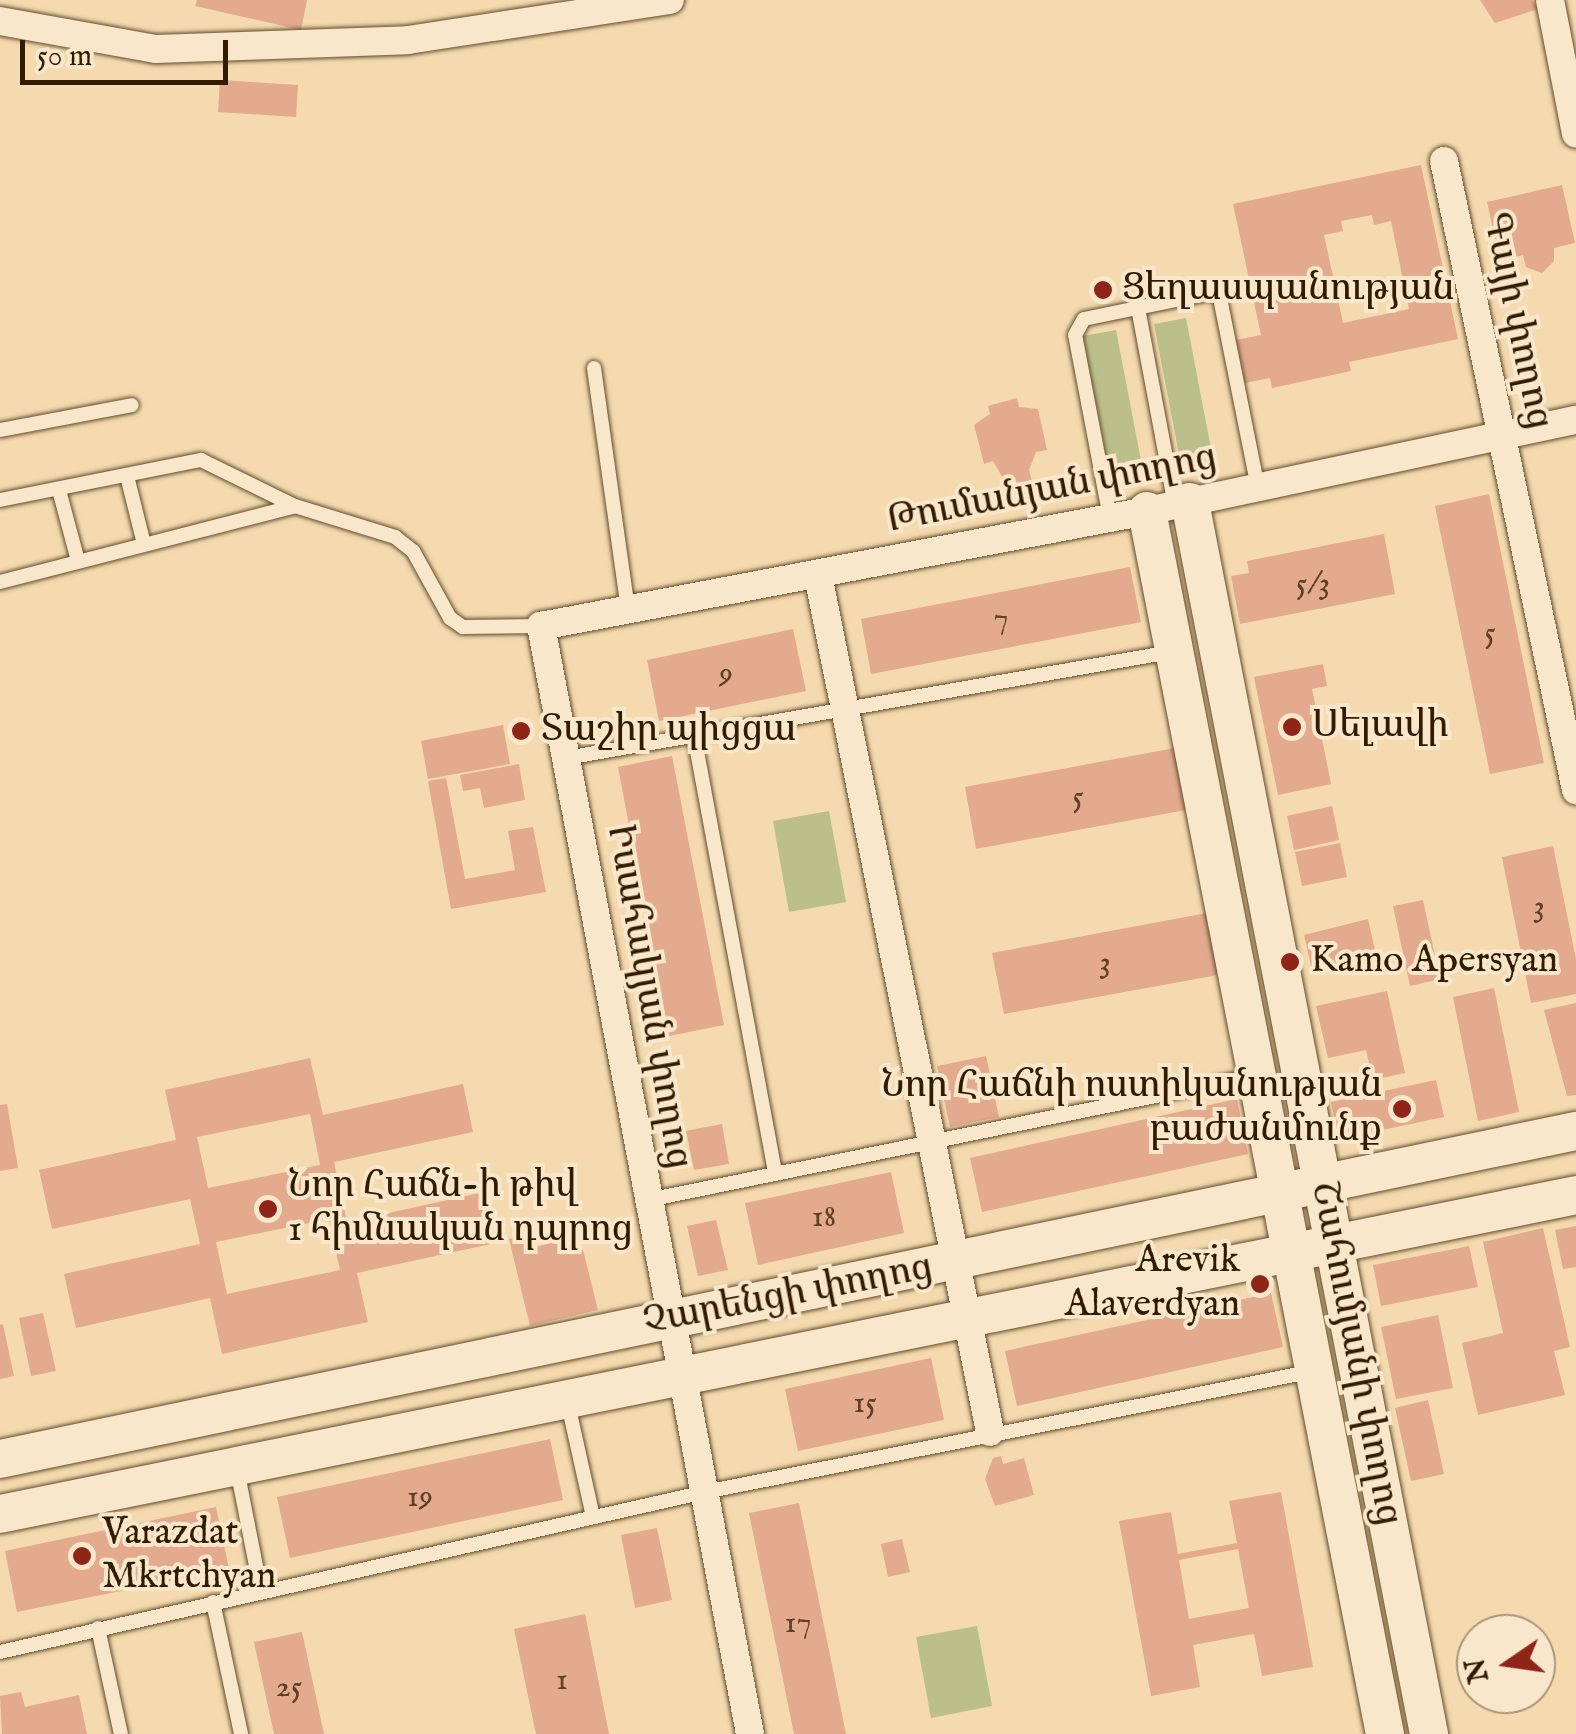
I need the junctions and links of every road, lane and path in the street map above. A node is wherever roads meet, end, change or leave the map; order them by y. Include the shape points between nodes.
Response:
1 (670, 0) edge
2 (1550, 0) edge
3 (0, 21) edge
4 (1576, 134) edge
5 (1444, 162) dead end
6 (1138, 308) junction
7 (594, 368) dead end
8 (132, 405) dead end
9 (1576, 420) edge
10 (0, 430) edge
11 (1501, 434) junction
12 (127, 476) junction
13 (1258, 488) junction
14 (60, 490) junction
15 (0, 500) edge
16 (295, 506) junction
17 (1170, 506) junction
18 (1110, 518) junction
19 (144, 544) junction
20 (78, 561) junction
21 (818, 575) junction
22 (0, 582) edge
23 (628, 612) junction
24 (541, 626) junction
25 (1174, 652) junction
26 (846, 708) junction
27 (694, 735) junction
28 (566, 758) junction
29 (1576, 790) edge
30 (1256, 1075) junction
31 (1576, 1131) edge
32 (929, 1142) junction
33 (775, 1174) junction
34 (1322, 1185) junction
35 (1280, 1194) junction
36 (1576, 1196) edge
37 (647, 1200) junction
38 (1334, 1244) junction
39 (1291, 1252) junction
40 (952, 1263) junction
41 (670, 1320) junction
42 (966, 1322) junction
43 (1314, 1370) junction
44 (682, 1381) junction
45 (568, 1404) junction
46 (990, 1432) junction
47 (0, 1459) edge
48 (237, 1468) junction
49 (705, 1492) junction
50 (0, 1514) edge
51 (592, 1517) junction
52 (261, 1591) junction
53 (213, 1602) junction
54 (98, 1628) junction
55 (0, 1652) edge
56 (121, 1734) edge
57 (241, 1734) edge
58 (750, 1734) edge
59 (1385, 1734) edge
60 (1429, 1734) edge

1 - 3 street via 408,40 156,48
2 - 4 street
5 - 11 street, Գայի փողոց
6 - 13 lane via 1210,293 1220,298
6 - 17 lane
6 - 18 lane via 1076,325
7 - 23 lane
8 - 10 lane
9 - 11 street, Թումանյան փողոց
11 - 13 street, Թումանյան փողոց
11 - 29 street, Գայի փողոց
12 - 14 lane
12 - 16 lane via 201,460
12 - 19 lane
13 - 17 street, Թումանյան փողոց
14 - 15 lane
14 - 20 lane
16 - 19 lane
16 - 24 lane via 395,537 413,550 450,618 463,628
17 - 18 street, Թումանյան փողոց
17 - 25 street, Շահումյանի փողոց
17 - 34 street, Շահումյանի փողոց
18 - 21 street, Թումանյան փողոց
19 - 20 lane
20 - 22 lane
21 - 23 street, Թումանյան փողոց
21 - 26 street
23 - 24 street, Թումանյան փողոց
24 - 28 street, Իսահակյան փողոց
25 - 26 lane
25 - 30 street, Շահումյանի փողոց
26 - 27 lane
26 - 32 street
27 - 28 lane
27 - 33 lane
28 - 37 street, Իսահակյան փողոց
30 - 32 lane
30 - 35 street, Շահումյանի փողոց
31 - 34 street, Չարենցի փողոց
32 - 33 lane
32 - 40 street
33 - 37 lane
34 - 35 street, Չարենցի փողոց
34 - 38 street, Շահումյանի փողոց
35 - 39 street, Շահումյանի փողոց
35 - 40 street, Չարենցի փողոց
36 - 38 street, Չարենցի փողոց
37 - 41 street, Իսահակյան փողոց
38 - 39 street, Չարենցի փողոց
38 - 60 street, Շահումյանի փողոց
39 - 42 street, Չարենցի փողոց
39 - 43 street, Շահումյանի փողոց
40 - 41 street, Չարենցի փողոց
40 - 42 street
41 - 44 street, Իսահակյան փողոց
41 - 47 street, Չարենցի փողոց
42 - 44 street, Չարենցի փողոց
42 - 46 street
43 - 46 lane
43 - 59 street, Շահումյանի փողոց
44 - 45 street, Չարենցի փողոց
44 - 49 street, Իսահակյան փողոց
45 - 48 street, Չարենցի փողոց
45 - 51 lane
46 - 49 lane
48 - 50 street, Չարենցի փողոց
48 - 52 lane
49 - 51 lane
49 - 58 street, Իսահակյան փողոց
51 - 52 lane
52 - 53 lane
53 - 54 lane
53 - 57 lane
54 - 55 lane
54 - 56 lane

